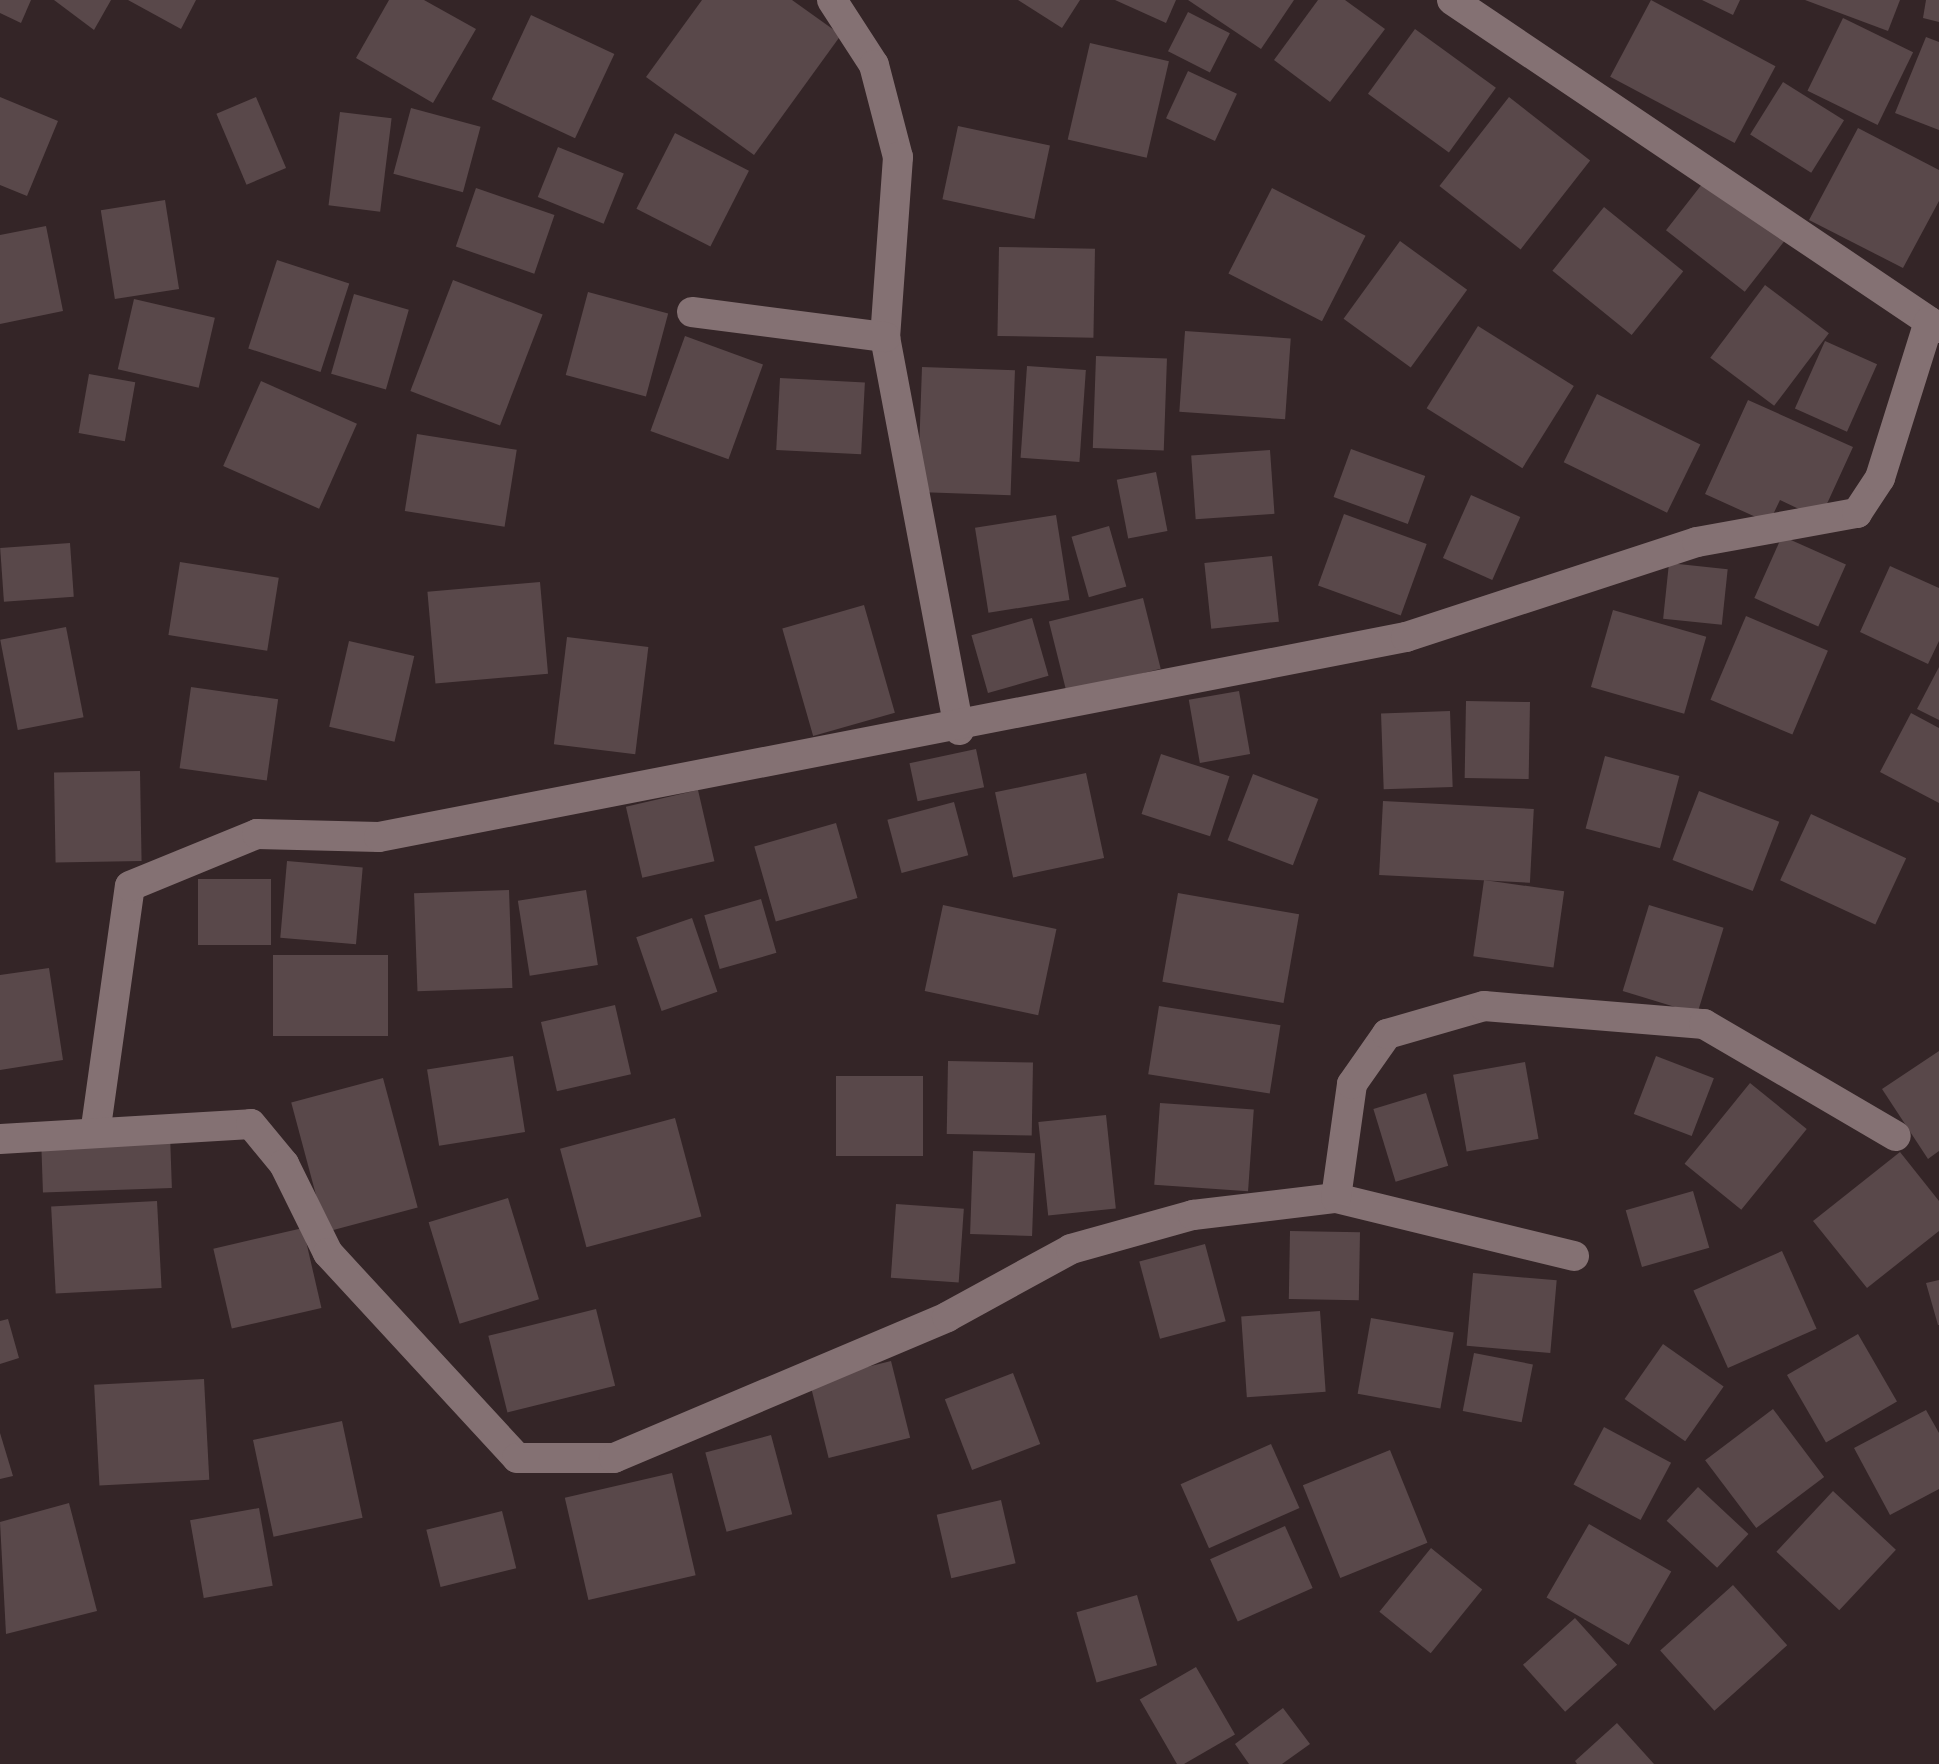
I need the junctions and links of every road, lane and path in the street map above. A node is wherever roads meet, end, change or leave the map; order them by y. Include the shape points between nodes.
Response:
1 (832, 0) edge
2 (1452, 0) edge
3 (692, 312) dead end
4 (1934, 325) edge
5 (885, 337) junction
6 (958, 730) junction
7 (96, 1127) junction
8 (1896, 1136) dead end
9 (0, 1139) edge
10 (1336, 1198) junction
11 (1574, 1256) dead end

1 - 5 street via 874,65 898,157
2 - 4 street
3 - 5 street
4 - 6 street via 1880,478 1858,513 1697,542 1406,637
5 - 6 street
6 - 7 street via 379,837 257,834 130,886
7 - 9 street
7 - 10 street via 250,1124 284,1164 328,1253 517,1458 614,1458 947,1317 1072,1249 1194,1215
8 - 10 street via 1704,1024 1484,1006 1388,1034 1352,1084
10 - 11 street

